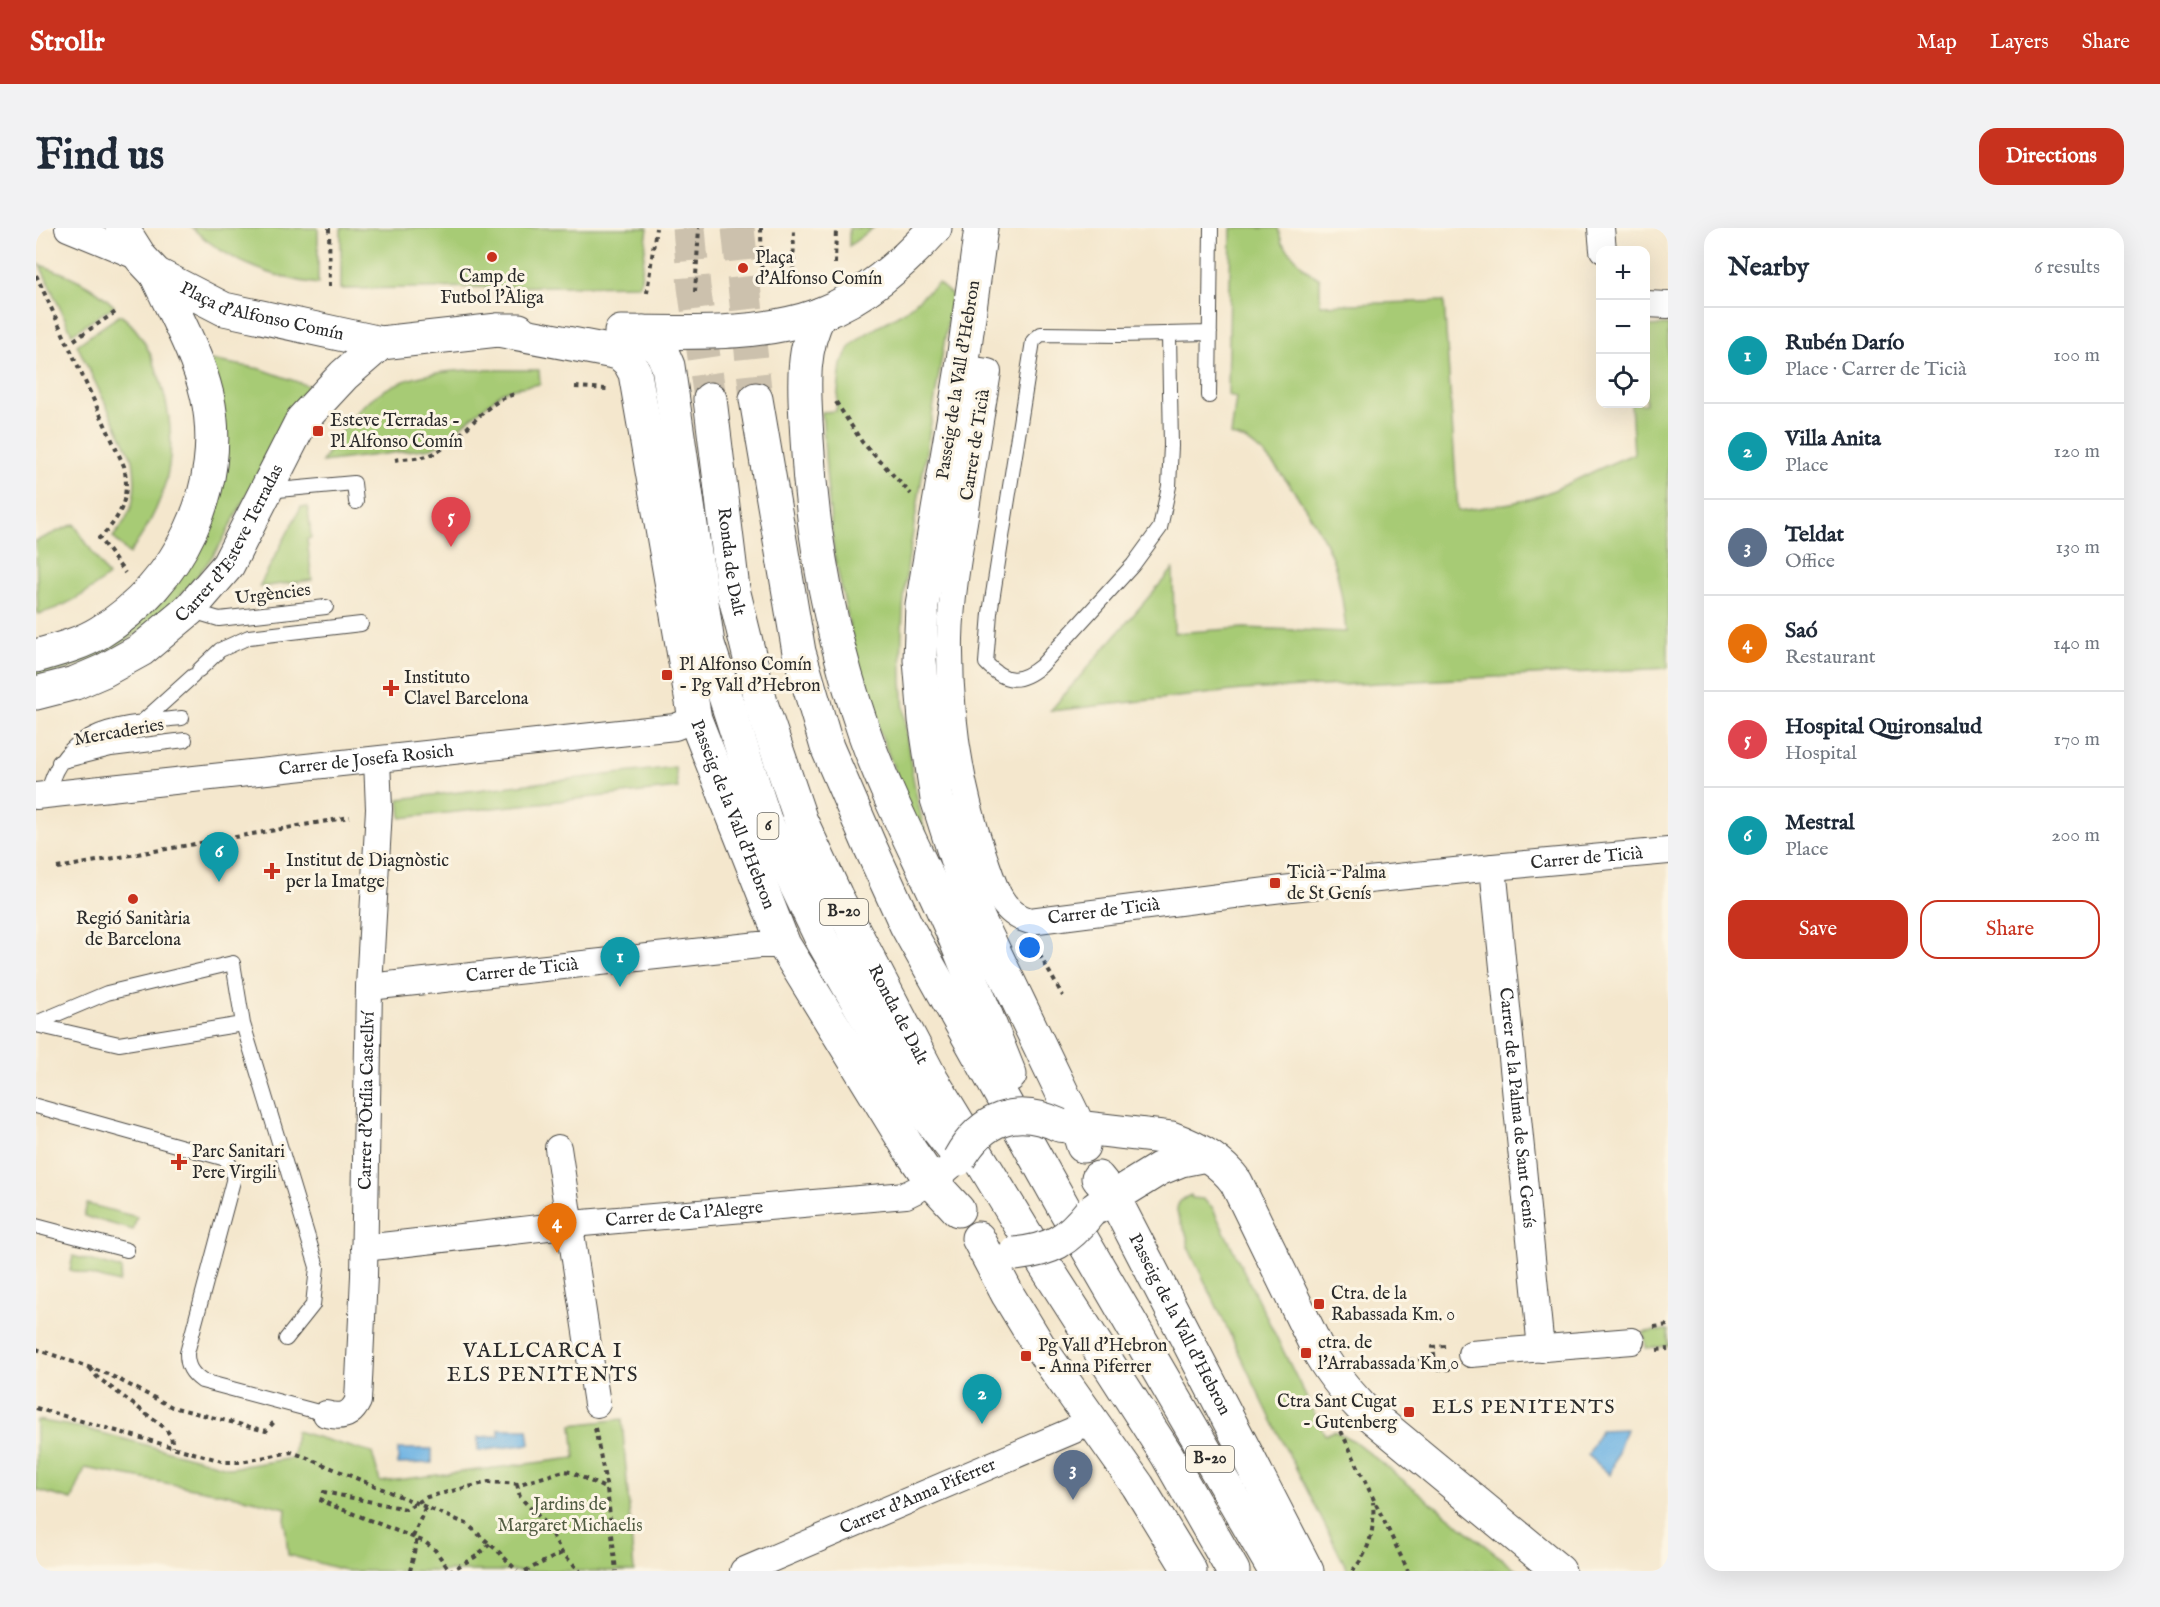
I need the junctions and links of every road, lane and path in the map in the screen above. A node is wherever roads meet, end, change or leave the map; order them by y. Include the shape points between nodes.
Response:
1 (68, 228) edge
2 (122, 228) edge
3 (329, 228) edge
4 (656, 228) edge
5 (699, 228) edge
6 (760, 228) edge
7 (794, 228) edge
8 (836, 228) edge
9 (935, 228) edge
10 (981, 228) edge
11 (1210, 228) edge
12 (1601, 228) edge
13 (1603, 246) edge
14 (835, 264) dead end
15 (148, 266) junction
16 (36, 275) edge
17 (793, 281) dead end
18 (330, 285) dead end
19 (762, 287) dead end
20 (696, 292) dead end
21 (647, 293) dead end
22 (1650, 304) edge
23 (1668, 305) edge
24 (117, 311) dead end
25 (820, 314) junction
26 (498, 330) junction
27 (643, 332) junction
28 (1210, 333) junction
29 (1168, 335) junction
30 (74, 340) dead end
31 (381, 343) junction
32 (962, 368) junction
33 (575, 387) dead end
34 (614, 390) dead end
35 (829, 393) dead end
36 (515, 394) dead end
37 (1209, 396) dead end
38 (710, 399) tunnel mouth
39 (756, 399) tunnel mouth
40 (395, 460) dead end
41 (265, 491) junction
42 (914, 498) dead end
43 (356, 502) dead end
44 (128, 576) dead end
45 (326, 607) dead end
46 (189, 610) junction
47 (361, 624) dead end
48 (36, 656) edge
49 (36, 693) edge
50 (182, 718) dead end
51 (695, 719) junction
52 (142, 722) junction
53 (185, 741) dead end
54 (377, 760) junction
55 (59, 762) junction
56 (41, 796) edge
57 (350, 817) dead end
58 (1668, 851) edge
59 (1493, 867) junction
60 (57, 868) dead end
61 (1032, 942) dead end
62 (784, 945) junction
63 (369, 987) junction
64 (1063, 996) dead end
65 (36, 1024) edge
66 (243, 1024) junction
67 (36, 1106) edge
68 (1073, 1133) junction
69 (558, 1149) dead end
70 (1206, 1155) junction
71 (949, 1169) junction
72 (1091, 1199) junction
73 (568, 1225) junction
74 (36, 1226) edge
75 (978, 1238) junction
76 (364, 1248) junction
77 (128, 1250) dead end
78 (1028, 1256) junction
79 (286, 1340) dead end
80 (1632, 1341) dead end
81 (1433, 1347) dead end
82 (36, 1349) edge
83 (1541, 1349) junction
84 (1471, 1354) dead end
85 (1434, 1358) junction
86 (1409, 1360) dead end
87 (90, 1367) junction
88 (1436, 1370) dead end
89 (36, 1408) edge
90 (326, 1414) joint
91 (596, 1415) joint
92 (1088, 1415) junction
93 (278, 1418) dead end
94 (1340, 1427) dead end
95 (173, 1447) junction
96 (517, 1484) junction
97 (607, 1489) junction
98 (1373, 1499) junction
99 (415, 1503) junction
100 (425, 1508) junction
101 (415, 1538) junction
102 (490, 1544) junction
103 (562, 1553) junction
104 (747, 1570) edge
105 (410, 1571) edge
106 (517, 1571) edge
107 (525, 1571) edge
108 (580, 1571) edge
109 (616, 1571) edge
110 (1190, 1571) edge
111 (1233, 1571) edge
112 (1275, 1571) edge
113 (1307, 1571) edge
114 (1352, 1571) edge
115 (1408, 1571) edge
116 (1559, 1571) edge

1 - 15 street
2 - 15 main road
3 - 18 path
4 - 21 path
5 - 20 path
6 - 19 path
7 - 17 path
8 - 14 path
9 - 25 main road, Plaça d'Alfonso Comín via 874,284
10 - 32 main road, Passeig de la Vall d'Hebron
11 - 28 lane
12 - 13 street
15 - 31 main road, Plaça d'Alfonso Comín via 224,309
15 - 48 main road, Carrer d'Esteve Terradas via 187,338 207,397 212,448 201,502 183,549 129,612 98,634
16 - 44 path via 124,466 122,510 99,538
22 - 23 street
24 - 30 path
25 - 27 main road, Plaça d'Alfonso Comín via 770,327
25 - 72 main road via 810,338 804,371 807,455 822,572 839,651 879,770 949,924
26 - 27 main road, Plaça d'Alfonso Comín
26 - 31 main road, Plaça d'Alfonso Comín
26 - 51 main road, Passeig de la Vall d'Hebron via 620,353 635,373
27 - 78 main road, 6 via 662,352 668,366 708,644 765,820 822,940 915,1101
28 - 29 lane
28 - 37 lane
29 - 29 lane via 1041,334 1033,341 986,653 986,663 1006,678 1030,675 1041,666 1160,528 1171,446
31 - 41 main road, Carrer d'Esteve Terradas via 302,420
32 - 59 street, Carrer de Ticià via 988,372 953,586 952,714 964,791 990,874 1013,915 1030,921
32 - 68 main road, Passeig de la Vall d'Hebron via 922,606 920,660 930,760 937,799 969,897
33 - 34 path
35 - 42 path via 862,442
36 - 40 path via 498,401 440,450 427,456
38 - 78 main road, Ronda de Dalt / B-20 via 734,589 761,703 801,821 932,1080
39 - 72 main road, B-20 via 799,652 827,747 906,925
41 - 43 lane via 354,483
41 - 46 main road, Carrer d'Esteve Terradas via 228,565
45 - 46 lane, Urgències via 219,619
46 - 49 main road, Carrer d'Esteve Terradas via 141,651 75,683
47 - 52 lane via 249,637 220,651
50 - 52 lane
51 - 54 street, Carrer de Josefa Rosich via 675,727
51 - 62 main road, Passeig de la Vall d'Hebron
52 - 55 lane via 97,732
53 - 55 lane, Mercaderies via 111,749
54 - 56 street, Carrer de Josefa Rosich
54 - 63 street, Carrer d'Otília Castellví via 379,809
55 - 56 lane
57 - 60 path
58 - 59 street, Carrer de Ticià
59 - 83 street, Carrer de la Palma de Sant Genís
61 - 64 path
62 - 63 street, Carrer de Ticià
62 - 71 main road, Passeig de la Vall d'Hebron via 906,1144
63 - 76 street, Carrer d'Otília Castellví
65 - 66 lane via 118,1044
65 - 66 lane via 107,993 233,963
66 - 79 lane via 317,1267 313,1305
67 - 90 lane via 226,1159 234,1173 203,1270 187,1361 202,1381
68 - 70 main road via 1171,1138
68 - 71 main road, bridge via 1028,1114 1003,1118 975,1136
68 - 72 main road, Passeig de la Vall d'Hebron
69 - 73 street
70 - 72 main road via 1181,1160
70 - 116 main road via 1236,1182 1325,1364 1345,1390
71 - 73 street, Carrer de Ca l'Alegre via 906,1196
71 - 75 main road via 958,1210
72 - 78 main road, bridge via 1075,1230
72 - 112 main road, B-20
72 - 113 main road, Passeig de la Vall d'Hebron
73 - 76 street, Carrer de Ca l'Alegre
73 - 91 street
74 - 77 lane
75 - 78 main road via 997,1251
75 - 92 main road via 1039,1346
76 - 90 street, Carrer d'Otília Castellví via 358,1401 356,1408 344,1416
78 - 111 main road, Ronda de Dalt / B-20 via 1167,1455
80 - 83 street
81 - 85 path
82 - 87 path
83 - 84 street
85 - 86 path
85 - 88 path
87 - 93 path via 172,1407 266,1431
87 - 95 path via 97,1377 165,1428
89 - 95 path
91 - 97 path
92 - 104 street, Carrer d'Anna Piferrer via 1074,1430
92 - 110 main road
94 - 98 path
95 - 99 path via 225,1462 291,1452
96 - 97 path via 564,1471
96 - 99 path via 489,1482
96 - 103 path via 520,1497 546,1524
97 - 109 path
98 - 114 path via 1369,1546
98 - 115 path
99 - 100 path
99 - 101 path via 406,1509 324,1492 321,1501
100 - 101 path
100 - 102 path via 466,1524
101 - 102 path via 435,1550 450,1571
101 - 105 path
102 - 106 path
103 - 107 path
103 - 108 path

